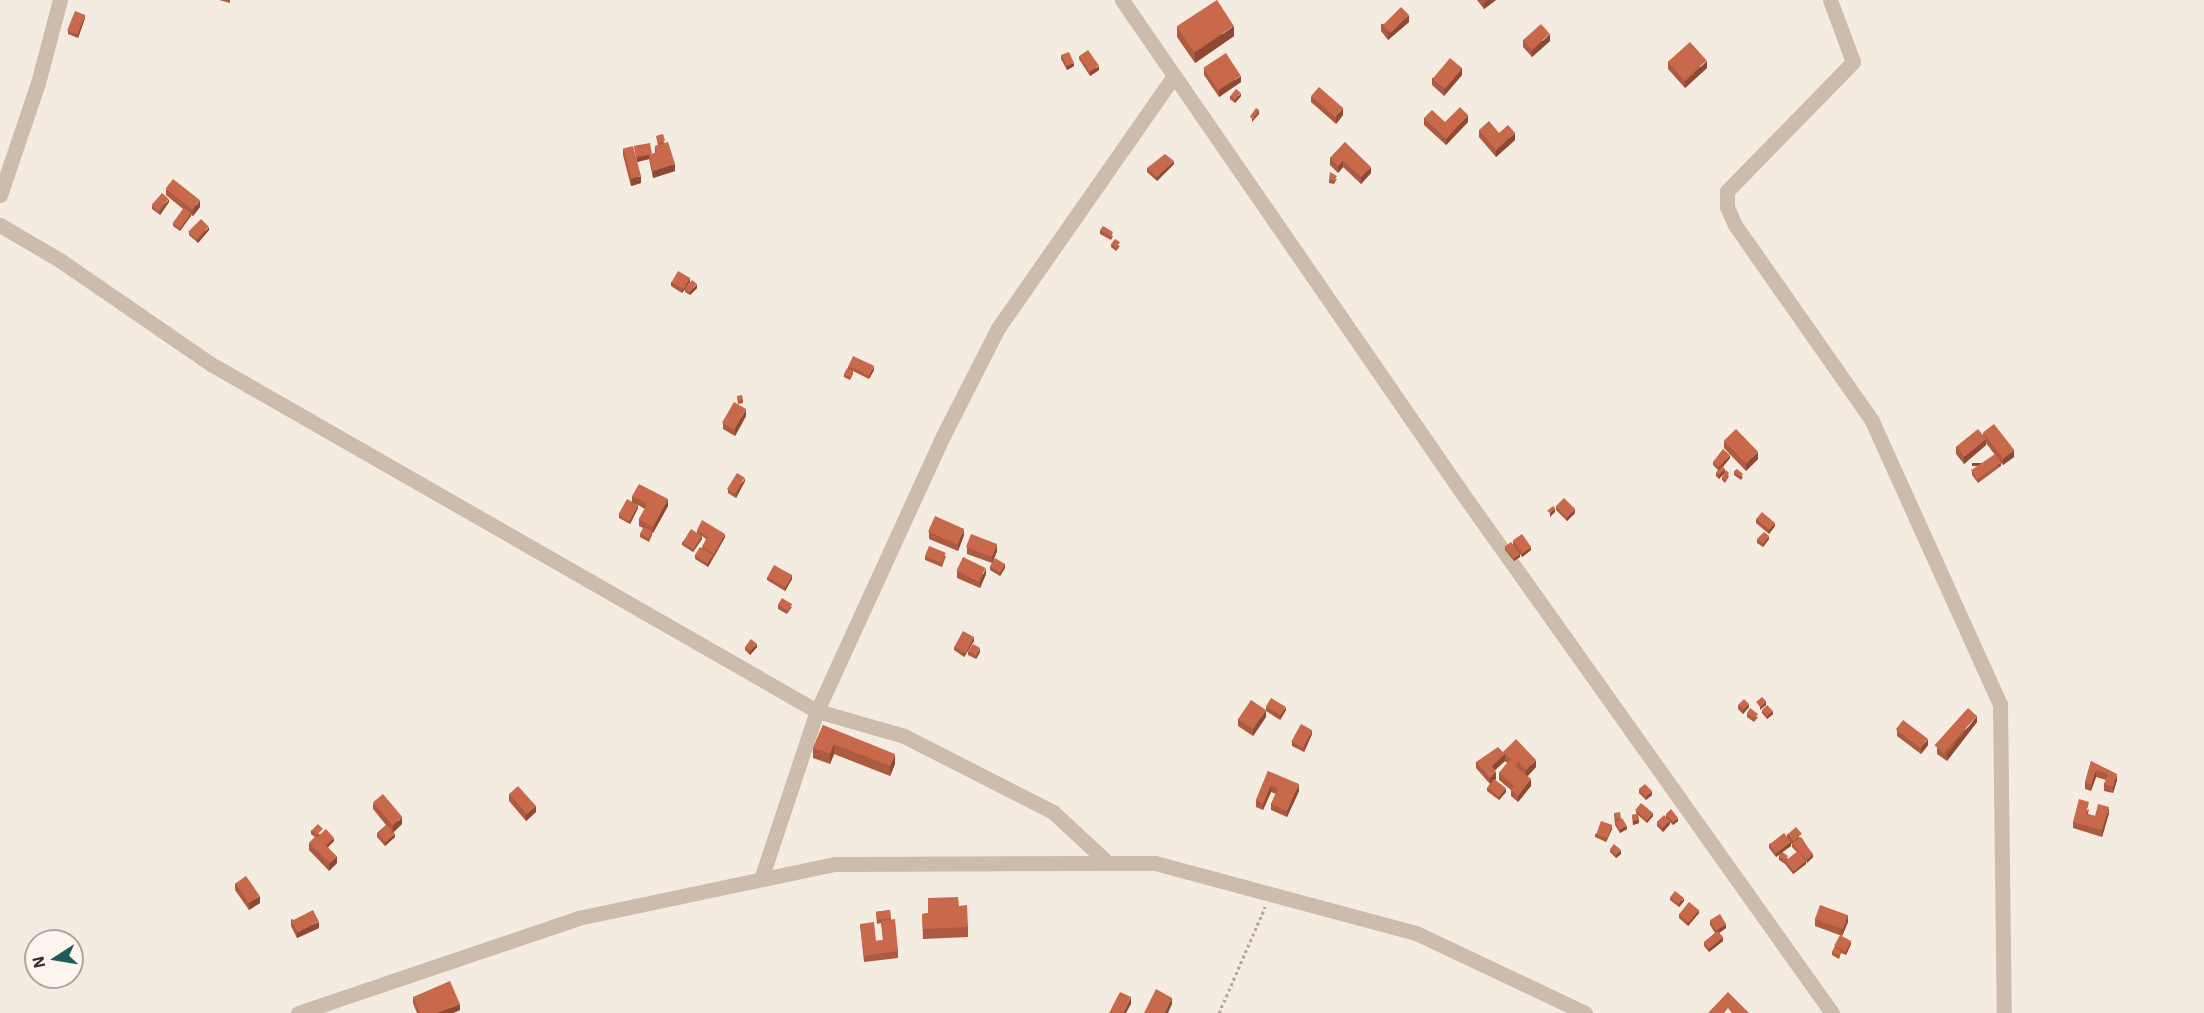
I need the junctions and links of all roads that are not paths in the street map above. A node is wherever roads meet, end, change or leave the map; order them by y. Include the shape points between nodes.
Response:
1 (60, 0) edge
2 (1122, 0) edge
3 (1830, 0) edge
4 (1174, 76) junction
5 (0, 195) edge
6 (0, 225) edge
7 (817, 711) junction
8 (1108, 863) junction
9 (761, 879) junction
10 (298, 1013) edge
11 (1585, 1013) edge
12 (1832, 1013) edge
13 (2004, 1013) edge

1 - 5 street via 38,83
2 - 4 street
3 - 13 street via 1853,62 1727,191 1727,207 1872,421 1998,698
4 - 7 street via 998,328 943,436
4 - 12 street via 1460,490
6 - 7 street via 61,261 211,364
7 - 8 street via 904,736 1053,812
7 - 9 street
8 - 9 street via 834,864
8 - 11 street via 1155,863 1416,933
9 - 10 street via 578,918

